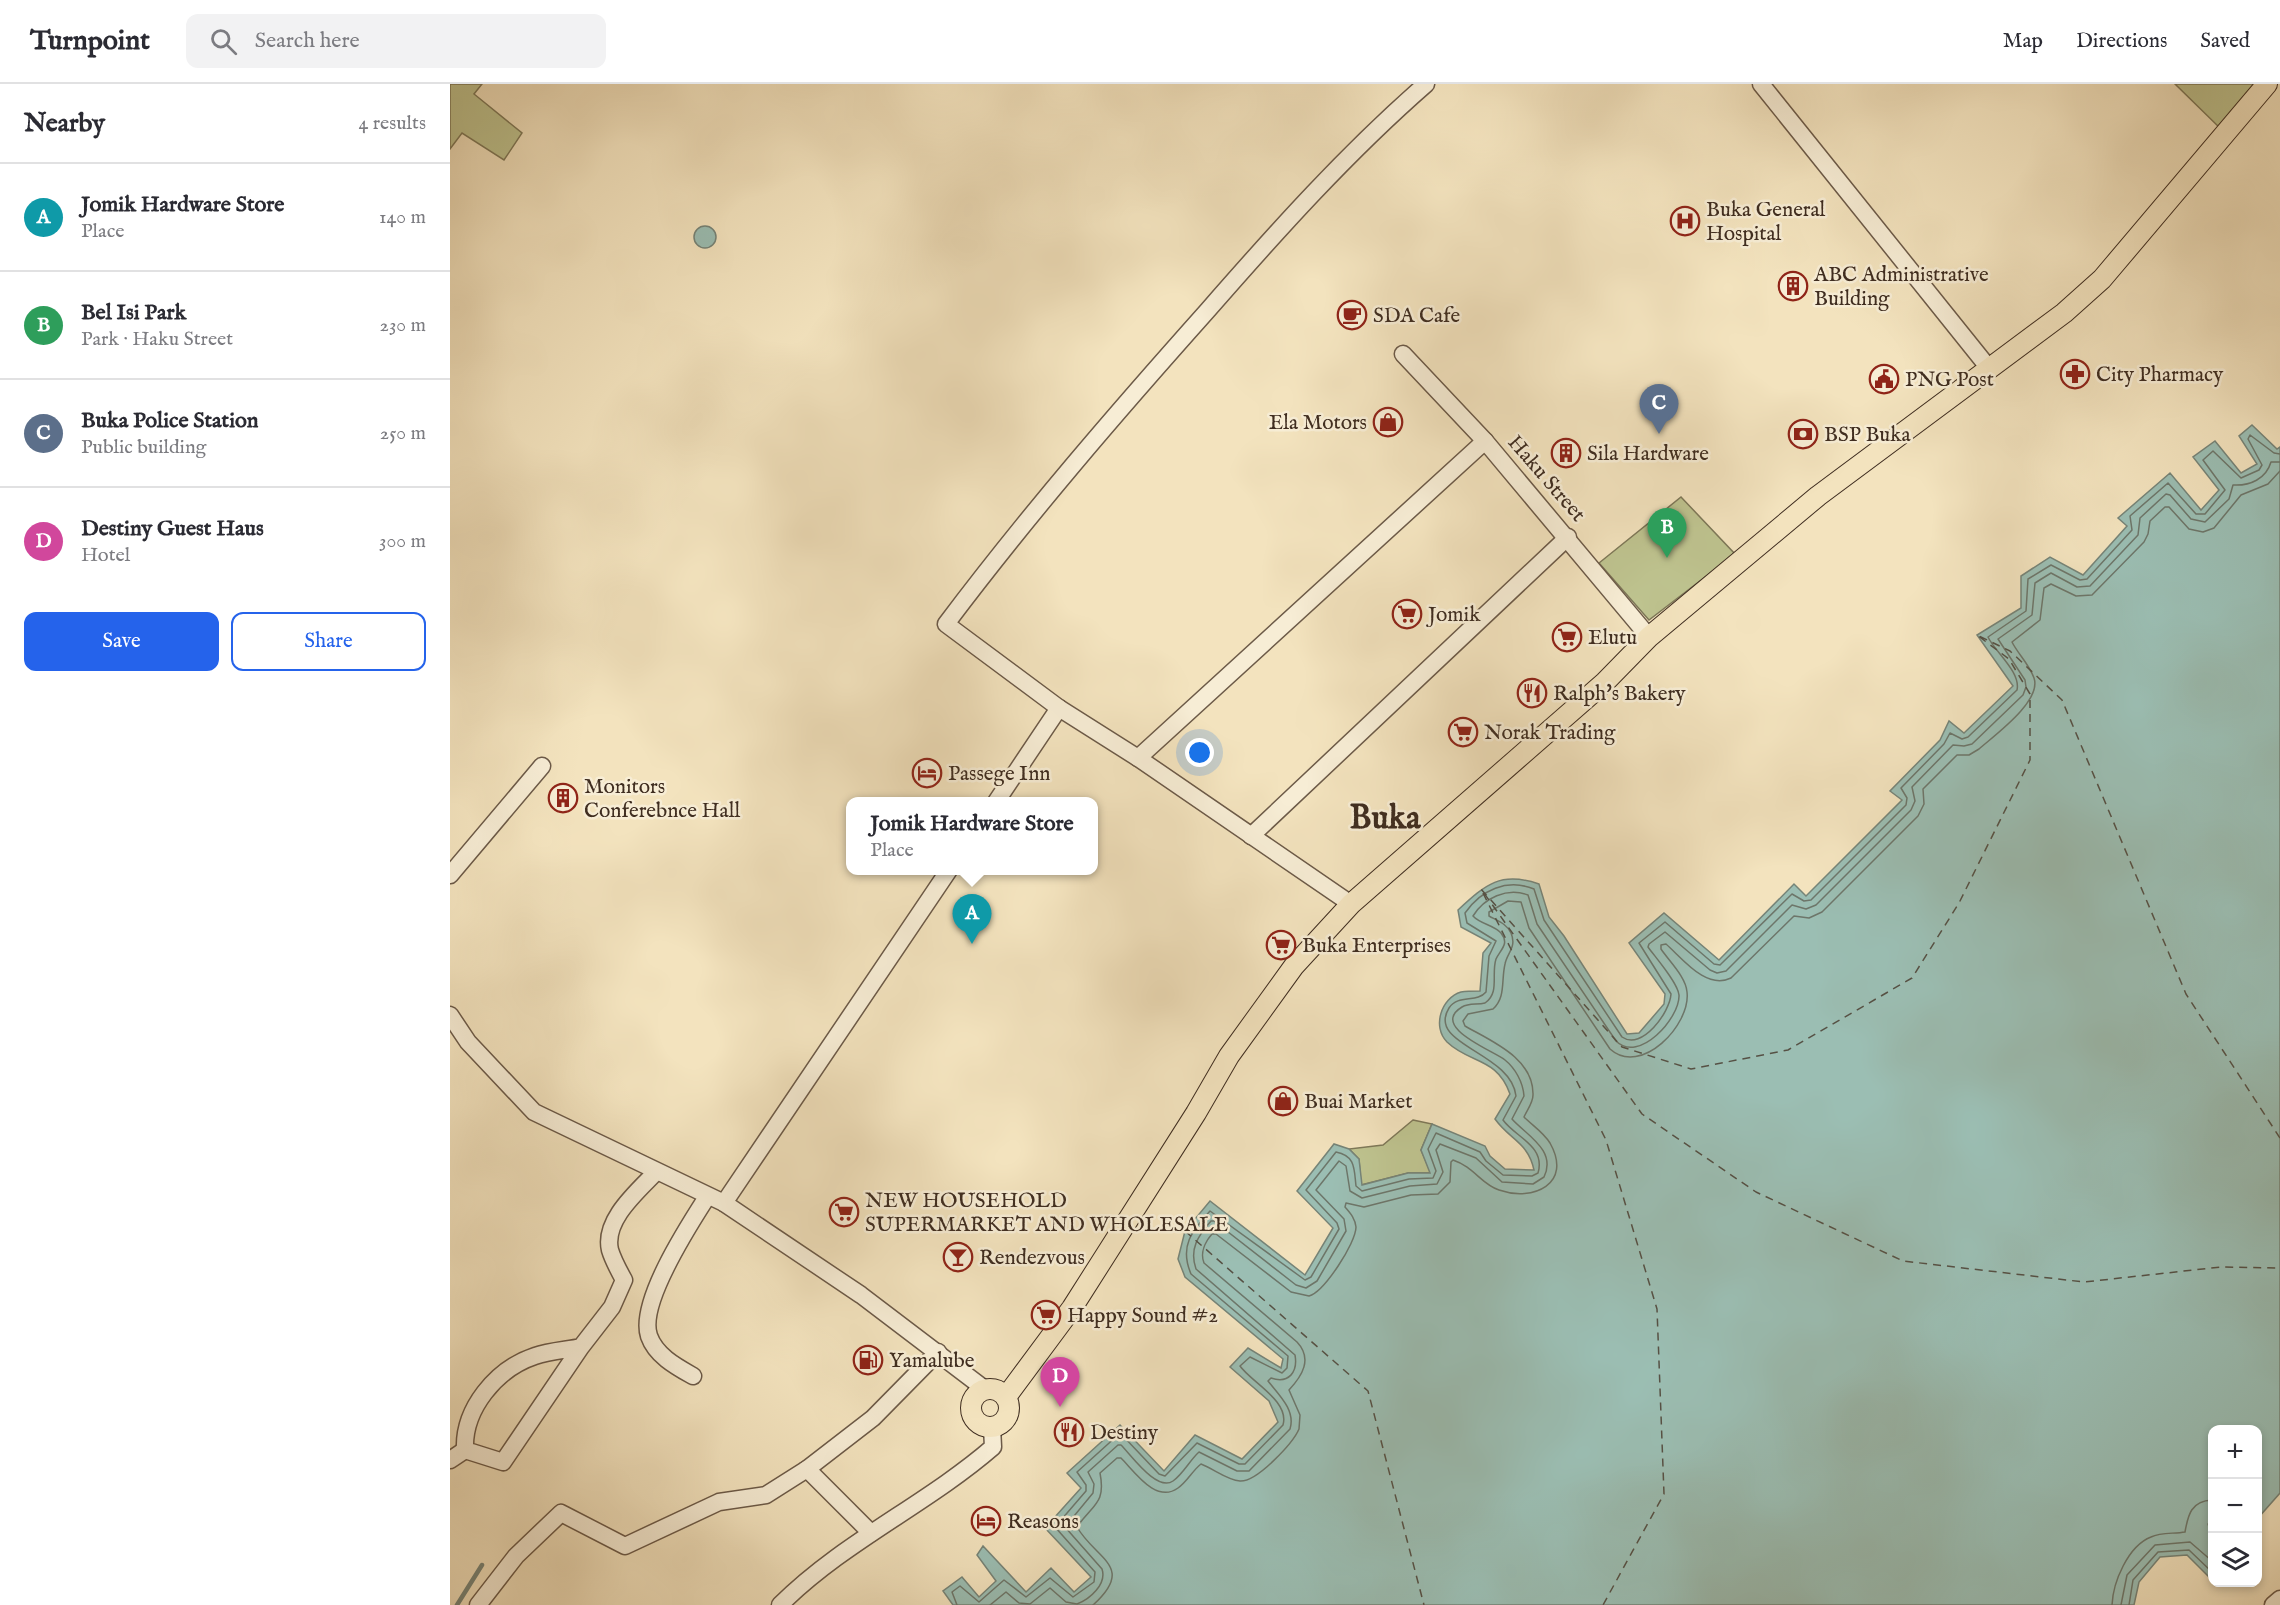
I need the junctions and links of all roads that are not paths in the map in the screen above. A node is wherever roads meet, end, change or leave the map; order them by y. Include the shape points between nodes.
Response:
1 (1426, 84) edge
2 (1761, 84) edge
3 (2267, 84) edge
4 (1403, 354) dead end
5 (1988, 367) junction
6 (1485, 441) junction
7 (1568, 537) junction
8 (1649, 637) junction
9 (1059, 708) junction
10 (1138, 758) junction
11 (542, 766) dead end
12 (999, 797) edge
13 (1251, 836) junction
14 (450, 875) edge
15 (946, 875) edge
16 (1351, 904) junction
17 (450, 1015) edge
18 (656, 1172) junction
19 (707, 1197) junction
20 (724, 1203) junction
21 (581, 1347) junction
22 (938, 1352) junction
23 (693, 1376) dead end
24 (986, 1390) junction
25 (1006, 1397) junction
26 (992, 1427) junction
27 (465, 1450) junction
28 (450, 1460) edge
29 (807, 1469) junction
30 (871, 1533) junction
31 (2280, 1599) edge
32 (478, 1605) edge
33 (780, 1605) edge
34 (2273, 1605) edge

1 - 9 street via 1286,220 1031,513 946,624
2 - 5 street
3 - 5 main road via 2102,279 2064,313
4 - 6 street, Haku Street
5 - 8 main road via 1818,496
6 - 7 street, Haku Street
6 - 10 street
7 - 8 street, Haku Street
7 - 13 street
8 - 16 main road via 1605,682
9 - 10 street
9 - 12 street
10 - 13 street
11 - 14 street
13 - 16 street
15 - 20 street
16 - 25 main road via 1294,966 1229,1056 1072,1308
17 - 18 street via 468,1042 534,1112
18 - 19 street
18 - 21 street via 623,1209 610,1234 610,1250 624,1281 612,1307
19 - 20 street
19 - 23 street via 672,1253 651,1305 648,1327 650,1338 668,1362
20 - 22 street
21 - 27 street via 535,1355 505,1371 472,1408 464,1436
21 - 27 street via 503,1462
22 - 24 street
22 - 29 street via 873,1418
24 - 25 main road via 993,1389
24 - 26 main road via 974,1399 973,1415 984,1426
25 - 26 main road via 1006,1418
26 - 30 street via 993,1448 961,1475
27 - 28 street
29 - 30 street
29 - 32 street via 766,1495 719,1502 625,1546 561,1513 516,1556
30 - 33 street
31 - 34 street

